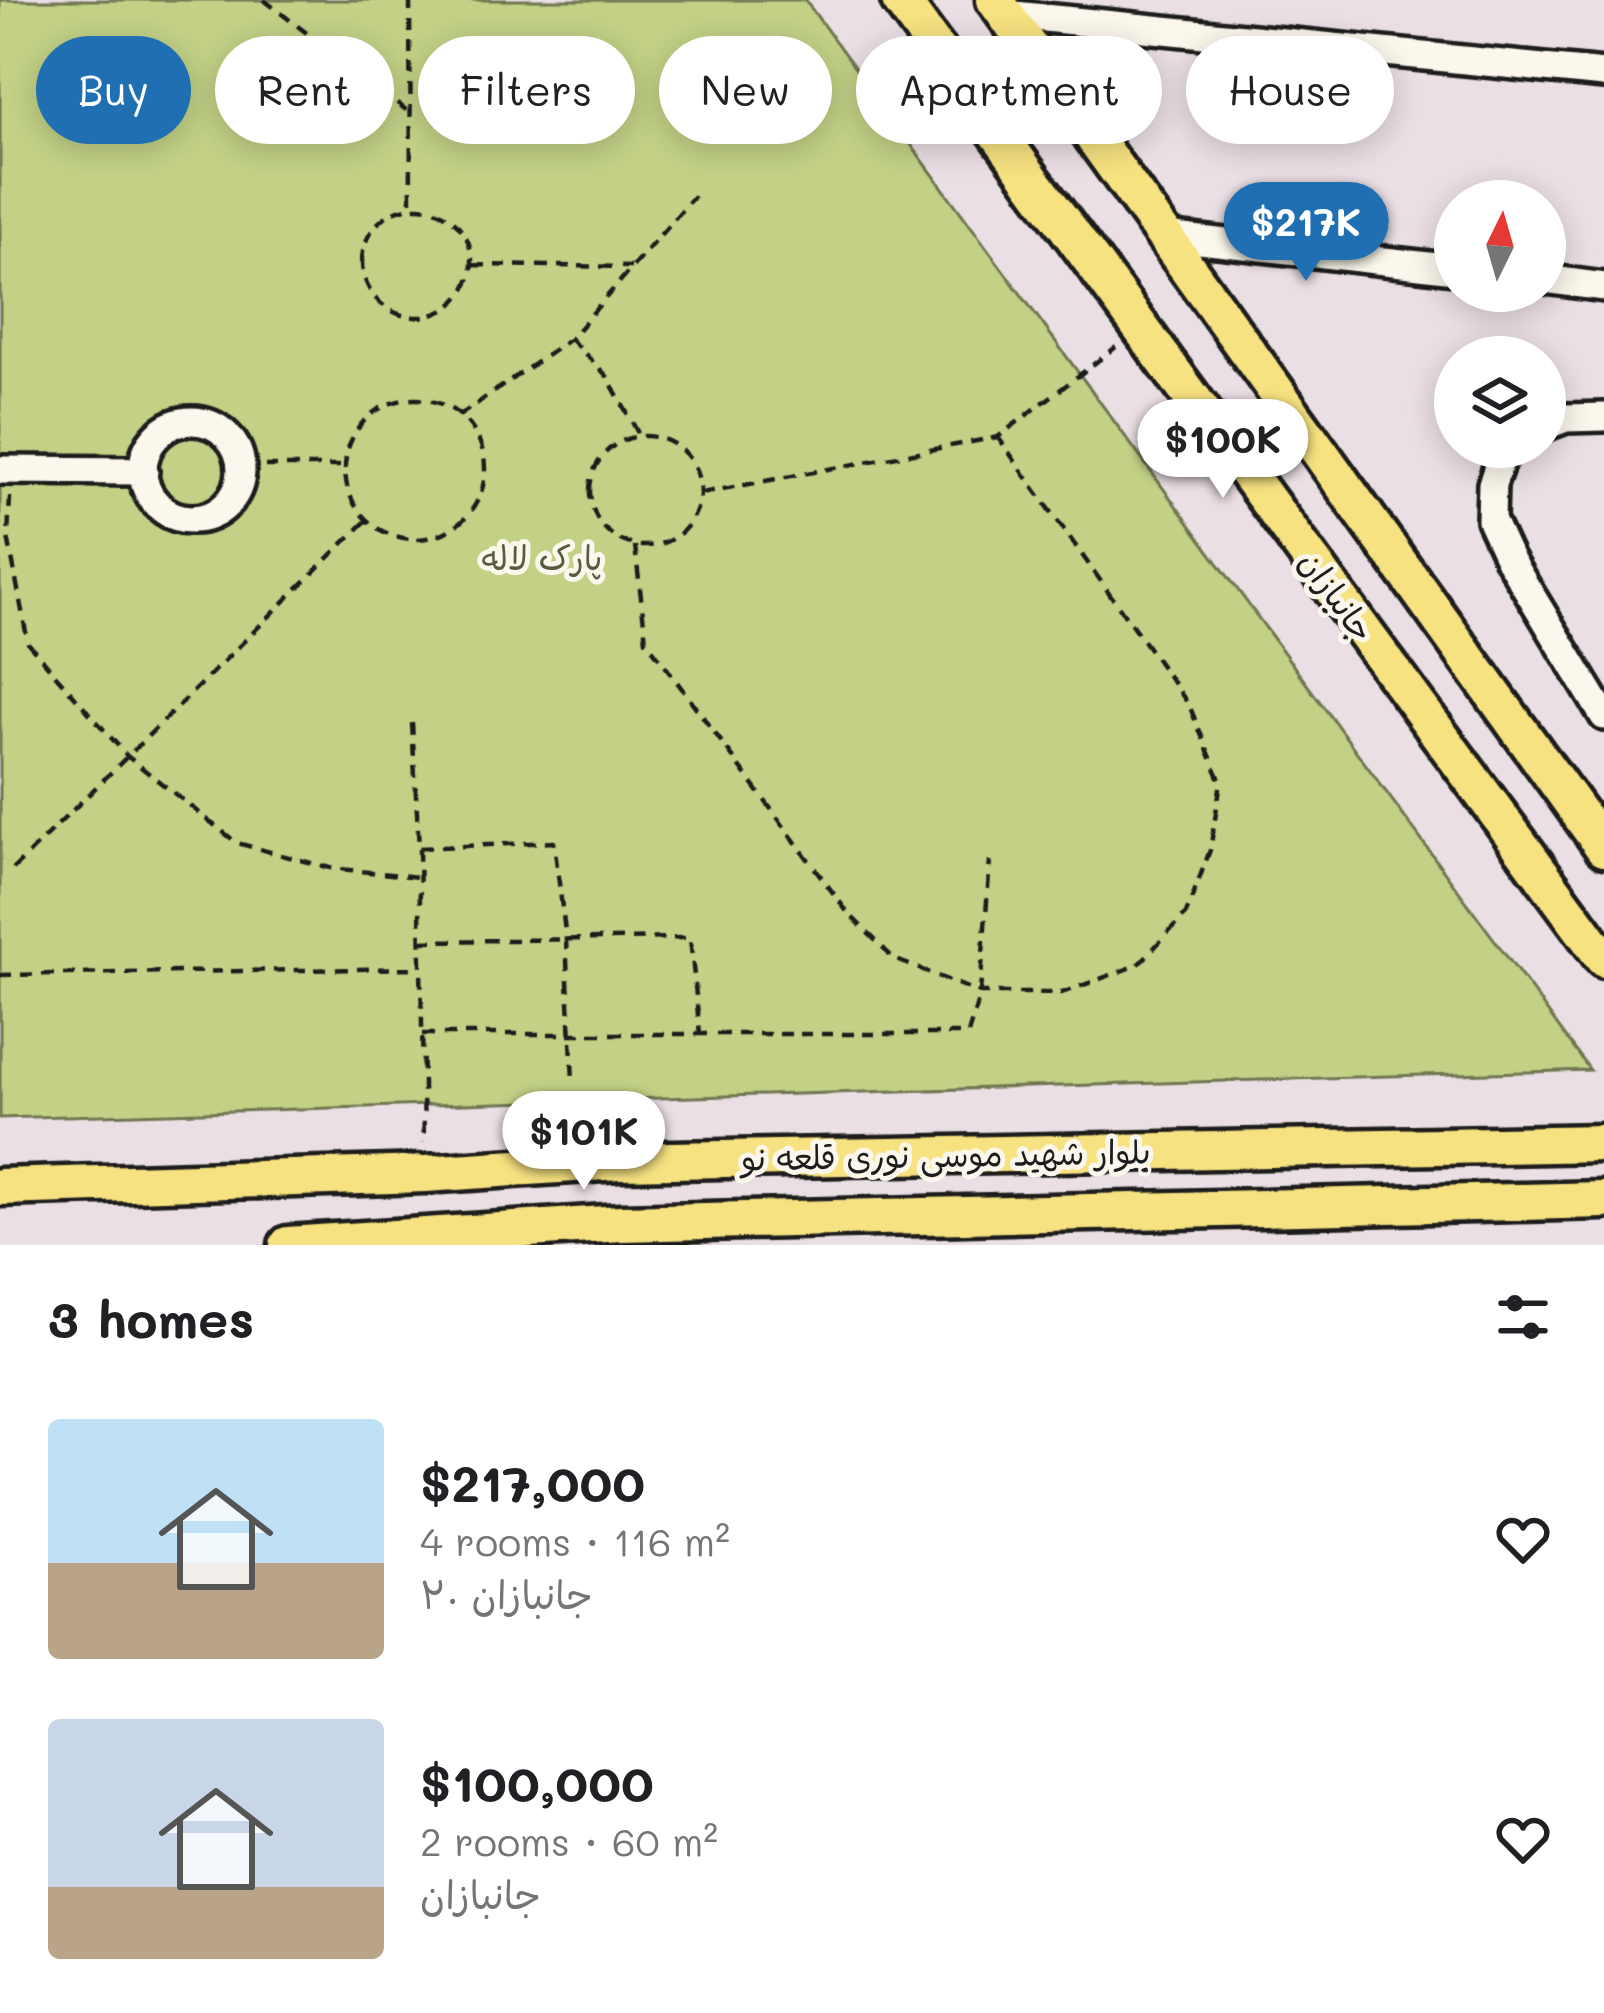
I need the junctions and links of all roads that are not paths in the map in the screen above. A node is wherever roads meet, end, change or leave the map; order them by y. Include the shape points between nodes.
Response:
1 (900, 0) edge
2 (999, 7) edge
3 (1604, 74) edge
4 (1165, 236) junction
5 (1434, 267) edge
6 (1566, 282) edge
7 (1604, 287) edge
8 (1604, 417) edge
9 (1566, 418) edge
10 (1498, 468) edge
11 (5, 470) edge
12 (143, 471) junction
13 (1604, 716) edge
14 (1604, 848) edge
15 (1604, 959) edge
16 (1604, 1143) edge
17 (619, 1161) junction
18 (0, 1187) edge
19 (1604, 1200) edge
20 (621, 1223) junction
21 (868, 1231) edge
22 (288, 1245) edge

1 - 15 main road, جانبازان
2 - 3 street
2 - 4 main road
4 - 5 street
4 - 14 main road
6 - 7 street
8 - 9 street
10 - 13 street via 1491,520
11 - 12 street
12 - 12 street via 142,456 163,427 197,418 229,434 244,466 234,500 205,520 170,516 145,490
16 - 17 main road, بلوار شهید موسی نوری قلعه نو
17 - 18 main road, بلوار شهید موسی نوری قلعه نو
17 - 20 main road
19 - 21 main road, بلوار شهید موسی نوری قلعه نو
20 - 21 main road, بلوار شهید موسی نوری قلعه نو
20 - 22 main road, بلوار شهید موسی نوری قلعه نو

